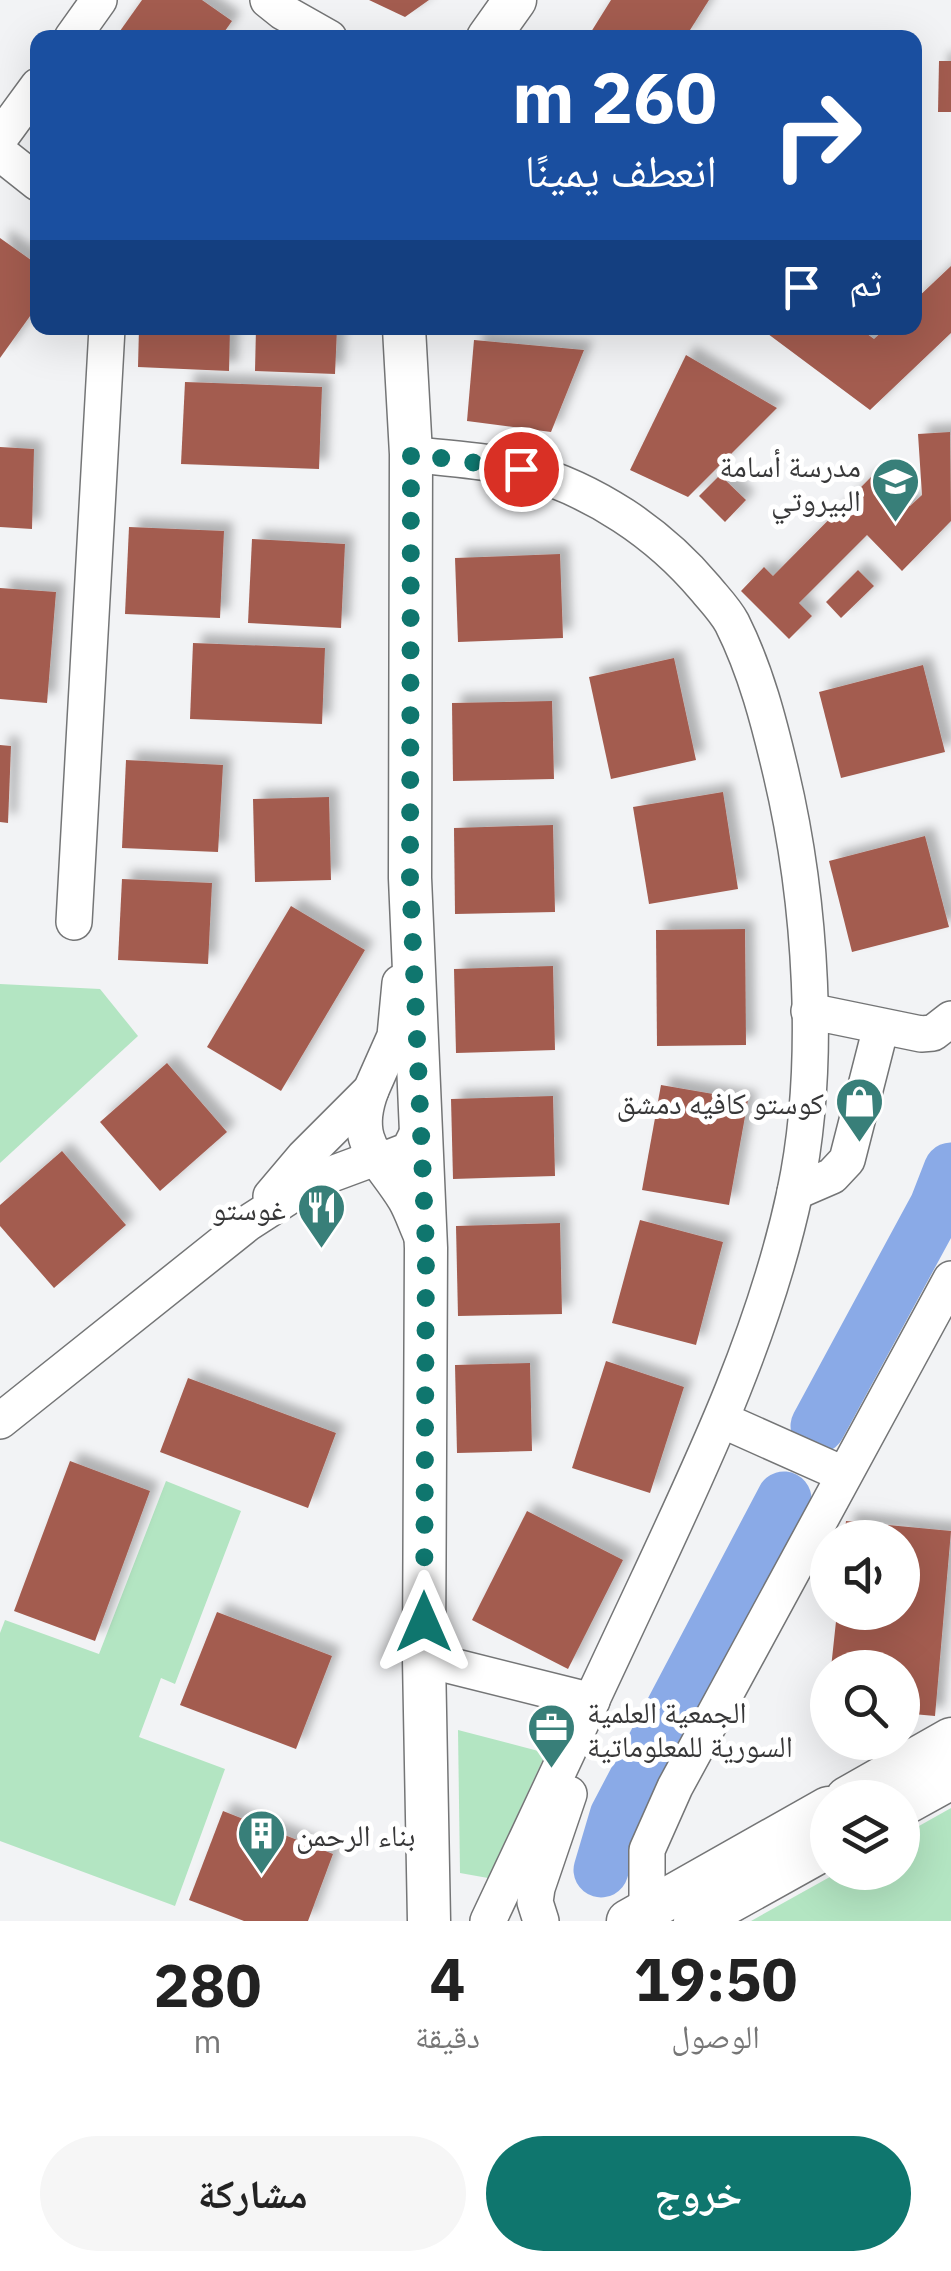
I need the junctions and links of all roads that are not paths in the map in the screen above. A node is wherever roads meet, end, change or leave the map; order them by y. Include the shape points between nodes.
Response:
1 (99, 0) edge
2 (284, 17) edge
3 (78, 30) edge
4 (312, 30) edge
5 (30, 97) edge
6 (0, 138) edge
7 (0, 153) edge
8 (30, 177) edge
9 (106, 335) edge
10 (404, 335) edge
11 (411, 454) junction
12 (410, 878) junction
13 (74, 922) dead end
14 (809, 1011) junction
15 (951, 1019) edge
16 (881, 1027) junction
17 (371, 1090) junction
18 (421, 1126) junction
19 (375, 1158) junction
20 (795, 1192) junction
21 (248, 1223) junction
22 (426, 1248) junction
23 (951, 1279) edge
24 (722, 1420) junction
25 (0, 1422) edge
26 (843, 1474) junction
27 (424, 1660) junction
28 (592, 1701) junction
29 (951, 1739) edge
30 (564, 1760) junction
31 (951, 1778) edge
32 (879, 1780) edge
33 (920, 1795) edge
34 (810, 1818) edge
35 (810, 1857) edge
36 (637, 1916) edge
37 (429, 1921) edge
38 (488, 1921) edge
39 (541, 1921) edge
40 (695, 1921) edge

1 - 3 street
2 - 4 street
5 - 6 street
7 - 8 street
9 - 13 street
10 - 11 main road
11 - 12 main road
11 - 14 street via 521,469 587,493 687,567 730,619 763,696 787,799 804,911
12 - 17 street via 395,1036
12 - 18 main road
14 - 16 street
14 - 20 street
15 - 16 street via 933,1033
16 - 20 street via 846,1160 832,1176
17 - 19 street via 363,1128
17 - 21 street
18 - 19 street via 409,1150
18 - 22 main road
19 - 21 street via 312,1181
19 - 22 street via 406,1202
20 - 24 street
21 - 25 street
22 - 27 main road
23 - 26 street
24 - 26 street
24 - 28 street
26 - 36 street via 675,1787 646,1850
27 - 28 street
27 - 37 main road
28 - 30 street
29 - 32 main road
30 - 38 street
30 - 39 street via 569,1793 537,1888
31 - 33 main road
34 - 36 main road
35 - 40 main road

